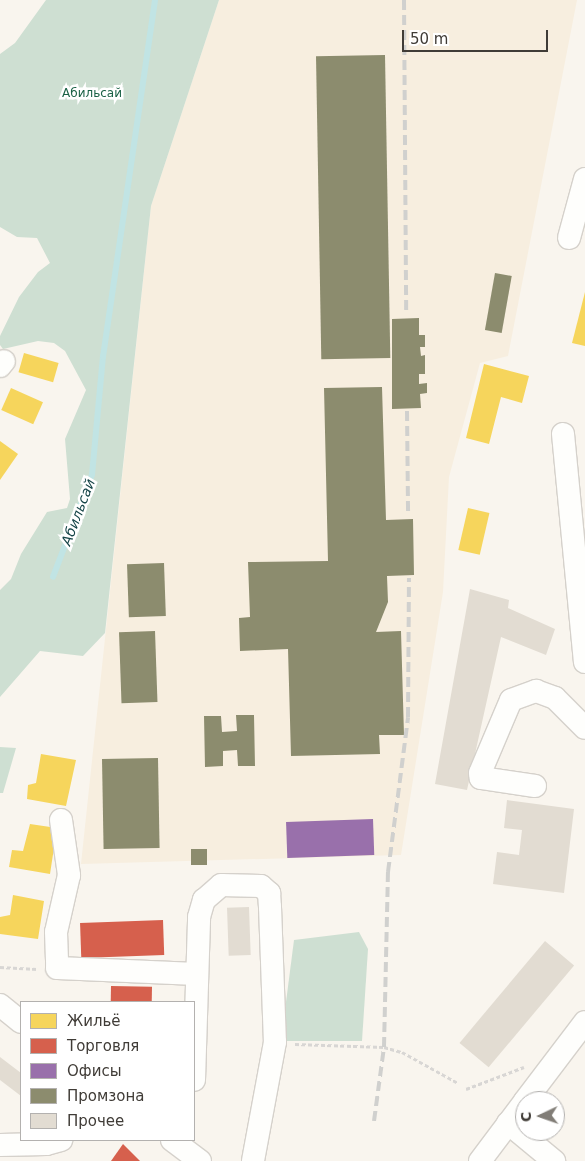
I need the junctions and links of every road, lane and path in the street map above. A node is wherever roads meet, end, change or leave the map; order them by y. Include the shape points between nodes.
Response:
1 (585, 179) edge
2 (569, 238) dead end
3 (563, 434) dead end
4 (585, 662) edge
5 (585, 728) edge
6 (535, 786) dead end
7 (61, 820) dead end
8 (0, 967) edge
9 (57, 968) junction
10 (197, 974) junction
11 (0, 1005) edge
12 (20, 1021) edge
13 (585, 1022) edge
14 (275, 1042) junction
15 (195, 1045) edge
16 (527, 1066) dead end
17 (458, 1083) dead end
18 (466, 1088) dead end
19 (533, 1091) edge
20 (515, 1114) edge
21 (508, 1123) junction
22 (57, 1141) edge
23 (175, 1141) edge
24 (0, 1145) edge
25 (200, 1161) edge
26 (253, 1161) edge
27 (480, 1161) edge
28 (554, 1161) edge

1 - 2 street
3 - 4 street
5 - 6 street via 555,698 536,691 511,700 480,773 481,778
7 - 9 street via 69,875 56,932
8 - 9 path
9 - 10 street
10 - 14 street via 199,917 204,900 221,885 261,886 269,893
10 - 15 street
11 - 12 street
13 - 19 street
14 - 17 path via 326,1047 384,1046 402,1052
14 - 26 street
16 - 18 path
20 - 21 street
21 - 27 street
21 - 28 street
22 - 24 street
23 - 25 street

